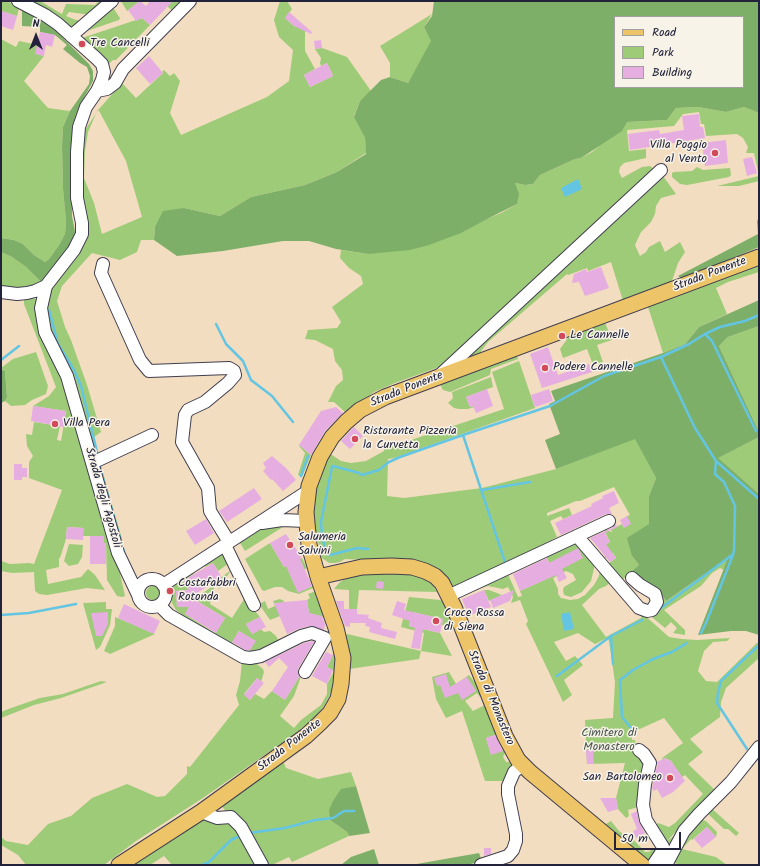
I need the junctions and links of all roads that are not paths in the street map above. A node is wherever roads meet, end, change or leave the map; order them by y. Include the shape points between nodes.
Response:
1 (18, 1) edge
2 (112, 1) edge
3 (190, 1) edge
4 (71, 36) junction
5 (97, 91) junction
6 (661, 170) dead end
7 (759, 257) edge
8 (104, 264) dead end
9 (46, 286) junction
10 (1, 292) edge
11 (438, 377) junction
12 (152, 435) dead end
13 (92, 463) junction
14 (308, 491) junction
15 (306, 521) junction
16 (609, 521) dead end
17 (257, 524) junction
18 (577, 536) junction
19 (227, 544) junction
20 (121, 560) junction
21 (318, 577) junction
22 (632, 578) dead end
23 (148, 580) junction
24 (163, 585) junction
25 (138, 595) junction
26 (448, 596) junction
27 (159, 605) junction
28 (254, 605) dead end
29 (305, 672) dead end
30 (759, 747) edge
31 (639, 750) dead end
32 (522, 765) junction
33 (201, 812) junction
34 (119, 865) edge
35 (262, 865) edge
36 (481, 865) edge
37 (642, 865) edge
38 (653, 865) edge
39 (666, 865) edge

1 - 4 street, Strada degli Agostoli via 45,15
2 - 4 street
3 - 5 street via 123,69 115,83 107,89
4 - 5 street, Strada degli Agostoli via 102,64 104,72
5 - 9 street, Strada degli Agostoli via 86,107 79,127 77,198 82,234 74,250
6 - 11 street
7 - 11 main road, Strada Ponente
8 - 19 street via 101,274 125,330 140,360 149,371 229,368 234,371 235,375 228,383 204,402 188,410 185,415 182,442 208,488 210,511
9 - 10 street via 27,293
9 - 13 street, Strada degli Agostoli via 41,308 45,332 67,376
11 - 14 main road, Strada Ponente via 376,401 346,422 322,452
12 - 13 street
13 - 20 street, Strada degli Agostoli
14 - 15 main road, Strada Ponente
14 - 17 street
15 - 17 street via 282,520
15 - 21 main road, Strada Ponente via 309,545
16 - 18 street
17 - 19 street
18 - 22 street via 639,608 647,612 652,610 658,602 655,594
18 - 26 street
19 - 24 street
19 - 28 street
20 - 23 street, Strada degli Agostoli via 137,575
20 - 25 street, Strada degli Agostoli
21 - 26 main road, Strada di Monastero via 375,566 412,567 435,576 442,583
21 - 33 main road, Strada Ponente via 336,628 343,658 338,698 330,713 315,728
23 - 24 street, Strada degli Agostoli via 158,581
23 - 25 street via 140,586
24 - 27 street via 166,594
25 - 27 street, Strada degli Agostoli via 141,602 148,606
26 - 32 main road, Strada di Monastero via 510,748
27 - 29 street via 169,615 243,657 261,656 300,636 312,633 325,638
30 - 39 street via 731,782 684,831
31 - 38 street via 650,763 643,805 646,820 663,847
32 - 36 street via 514,772 508,786 516,834 513,850 508,856
32 - 37 main road, Strada di Monastero
33 - 34 main road, Strada Ponente
33 - 35 street via 217,818 231,817 241,827

